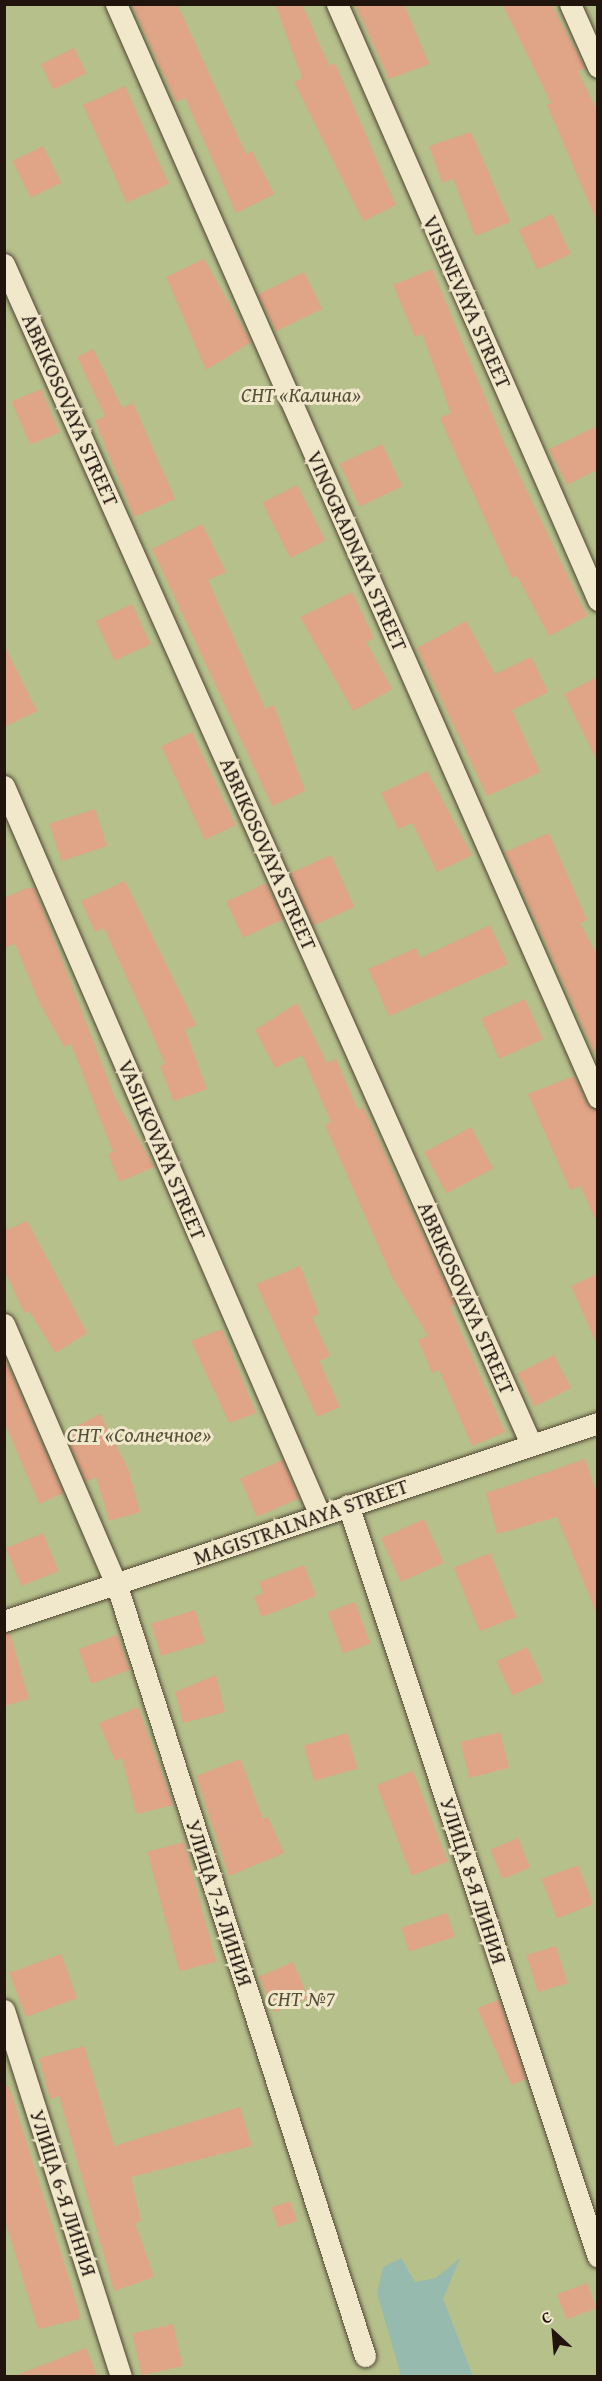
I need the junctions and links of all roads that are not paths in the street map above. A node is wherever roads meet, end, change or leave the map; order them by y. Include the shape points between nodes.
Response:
1 (116, 4) edge
2 (337, 4) edge
3 (570, 4) edge
4 (597, 67) edge
5 (4, 264) edge
6 (597, 600) edge
7 (4, 786) edge
8 (597, 1098) edge
9 (4, 1324) edge
10 (597, 1423) edge
11 (531, 1444) junction
12 (348, 1505) junction
13 (319, 1513) junction
14 (117, 1586) junction
15 (4, 1621) edge
16 (4, 2010) edge
17 (597, 2257) edge
18 (365, 2356) dead end
19 (121, 2376) edge

1 - 8 street, VINOGRADNAYA STREET
2 - 6 street, VISHNEVAYA STREET
3 - 4 street
5 - 11 street, ABRIKOSOVAYA STREET
7 - 13 street, VASILKOVAYA STREET
9 - 14 street, УЛИЦА 7-Я ЛИНИЯ
10 - 11 street, MAGISTRALNAYA STREET
11 - 12 street, MAGISTRALNAYA STREET
12 - 13 street, MAGISTRALNAYA STREET
12 - 17 street, УЛИЦА 8-Я ЛИНИЯ
13 - 14 street, MAGISTRALNAYA STREET
14 - 15 street, MAGISTRALNAYA STREET
14 - 18 street, УЛИЦА 7-Я ЛИНИЯ
16 - 19 street, УЛИЦА 6-Я ЛИНИЯ

